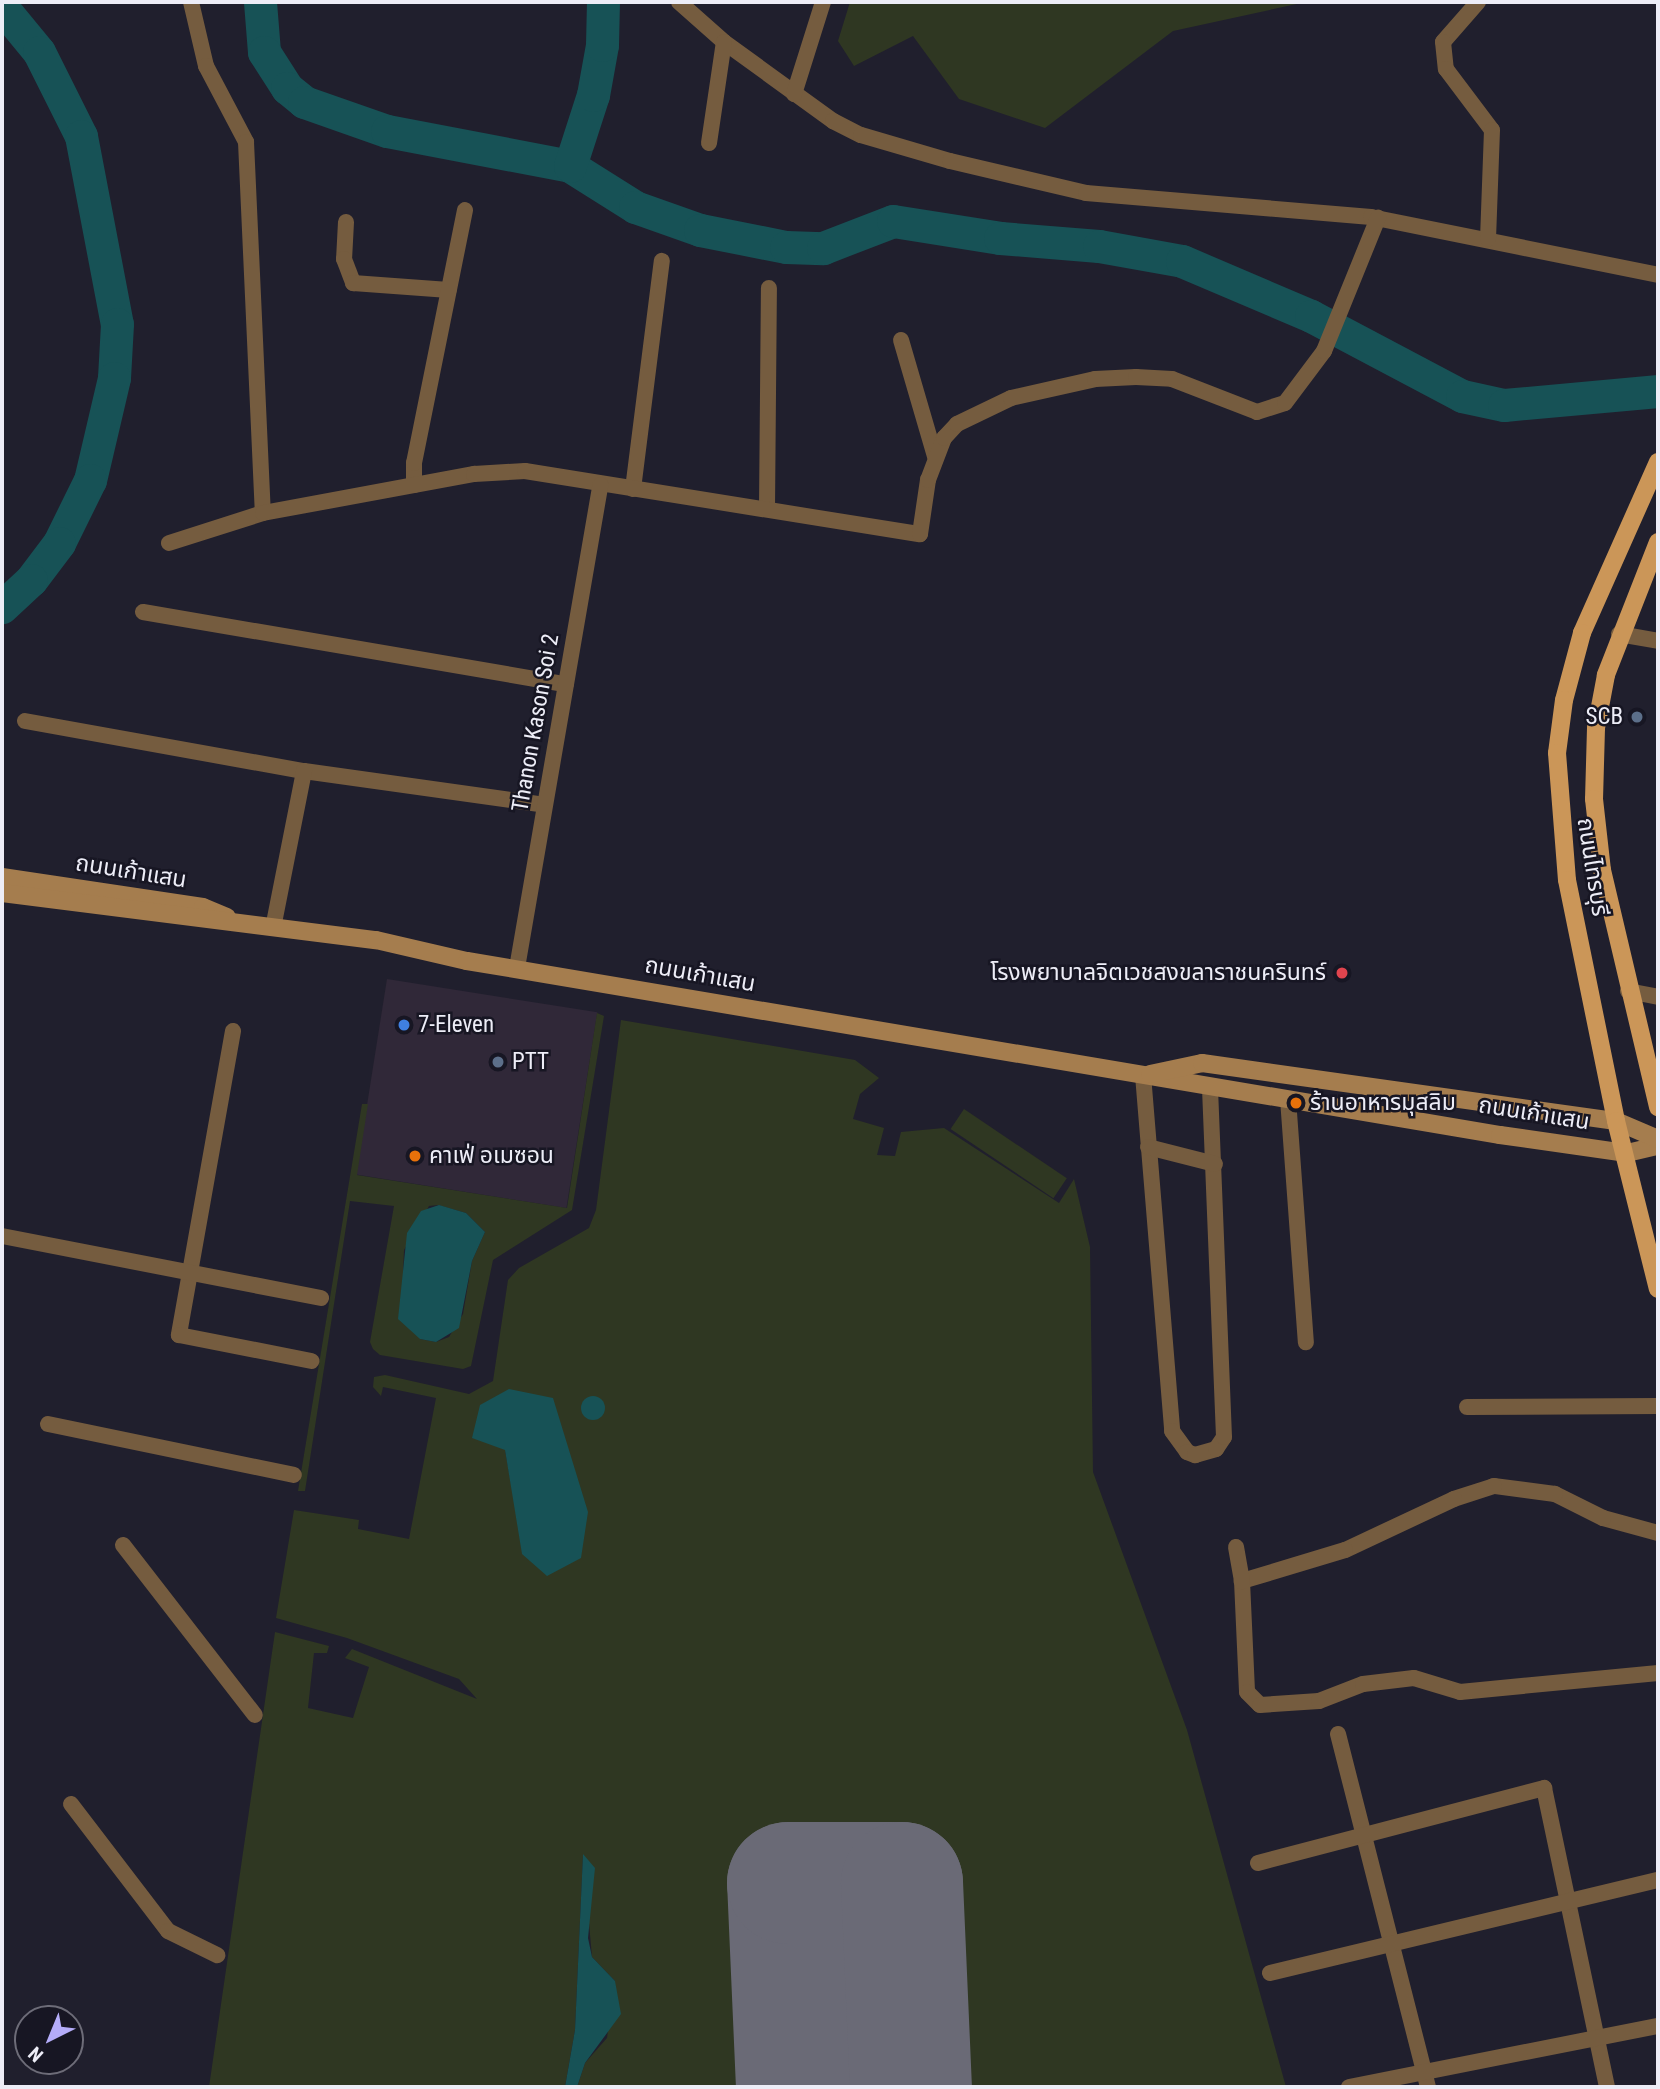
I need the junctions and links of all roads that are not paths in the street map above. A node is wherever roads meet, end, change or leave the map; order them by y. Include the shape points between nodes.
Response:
1 (191, 2) edge
2 (679, 2) edge
3 (823, 2) edge
4 (1478, 2) edge
5 (724, 42) junction
6 (794, 94) junction
7 (709, 143) dead end
8 (465, 209) dead end
9 (1378, 218) junction
10 (346, 222) dead end
11 (1488, 239) junction
12 (662, 261) dead end
13 (1658, 275) edge
14 (769, 288) dead end
15 (449, 290) junction
16 (901, 340) dead end
17 (935, 456) junction
18 (1658, 462) edge
19 (414, 485) junction
20 (600, 485) junction
21 (633, 489) junction
22 (767, 508) junction
23 (263, 513) junction
24 (1658, 542) edge
25 (169, 543) dead end
26 (143, 612) dead end
27 (1619, 634) junction
28 (1658, 640) edge
29 (566, 684) junction
30 (25, 721) dead end
31 (304, 771) junction
32 (545, 805) junction
33 (2, 877) edge
34 (2, 893) edge
35 (250, 926) junction
36 (273, 929) junction
37 (517, 968) junction
38 (1628, 991) junction
39 (1658, 997) edge
40 (233, 1031) dead end
41 (1143, 1075) junction
42 (1210, 1088) junction
43 (1289, 1100) junction
44 (1658, 1107) edge
45 (1616, 1121) junction
46 (1658, 1139) edge
47 (1658, 1146) edge
48 (1148, 1147) junction
49 (1627, 1153) junction
50 (1215, 1164) junction
51 (2, 1236) edge
52 (188, 1270) junction
53 (1658, 1289) edge
54 (321, 1298) dead end
55 (1306, 1342) dead end
56 (311, 1361) dead end
57 (1658, 1406) edge
58 (1467, 1407) dead end
59 (48, 1424) dead end
60 (294, 1475) dead end
61 (1658, 1533) edge
62 (123, 1545) dead end
63 (1236, 1546) dead end
64 (1242, 1581) junction
65 (1658, 1673) edge
66 (255, 1715) dead end
67 (1338, 1734) dead end
68 (71, 1804) dead end
69 (1365, 1833) junction
70 (1258, 1863) dead end
71 (1658, 1880) edge
72 (1568, 1903) junction
73 (1393, 1945) junction
74 (217, 1955) dead end
75 (1270, 1973) dead end
76 (1658, 2026) edge
77 (1597, 2040) junction
78 (1426, 2080) edge
79 (1349, 2087) edge
80 (1607, 2087) edge

1 - 23 street via 206,66 246,142
2 - 5 street
3 - 6 street
4 - 11 street via 1443,42 1447,69 1492,130
5 - 6 street
5 - 7 street
6 - 9 street via 861,135 1052,187
8 - 15 street
9 - 11 street
9 - 17 street via 1324,351 1298,388 1273,410 1242,408 1172,379 1095,379 1011,398 973,415 957,424
10 - 15 street via 344,259 353,283
11 - 13 street
12 - 21 street
14 - 22 street
15 - 19 street via 414,463
16 - 17 street
17 - 22 street via 920,534
18 - 45 main road, ถนนไทรบุรี via 1582,633 1564,700 1557,753 1567,880
19 - 20 street via 525,471
19 - 23 street
20 - 21 street
20 - 29 street, Thanon Kason Soi 2
21 - 22 street
23 - 25 street
24 - 27 main road, ถนนไทรบุรี
26 - 29 street
27 - 28 street
27 - 38 main road, ถนนไทรบุรี via 1596,728 1594,799 1602,870
29 - 32 street, Thanon Kason Soi 2
30 - 31 street
31 - 32 street
31 - 36 street
32 - 37 street, Thanon Kason Soi 2
33 - 35 main road, ถนนเก้าแสน via 203,907
34 - 35 main road, ถนนเก้าแสน
35 - 36 main road, ถนนเก้าแสน
36 - 37 main road, ถนนเก้าแสน via 376,940
37 - 41 main road, ถนนเก้าแสน
38 - 39 street
38 - 44 main road, ถนนไทรบุรี
40 - 52 street
41 - 42 main road, ถนนเก้าแสน
41 - 45 main road, ถนนเก้าแสน via 1202,1063
41 - 48 street
42 - 43 main road, ถนนเก้าแสน
42 - 50 street
43 - 49 main road, ถนนเก้าแสน
43 - 55 street
45 - 46 main road, ถนนเก้าแสน
45 - 49 main road, ถนนไทรบุรี
47 - 49 main road
48 - 50 street
48 - 50 street via 1172,1431 1187,1452 1195,1455 1216,1450 1224,1437
49 - 53 main road, ถนนไทรบุรี
51 - 52 street
52 - 54 street
52 - 56 street via 179,1335
57 - 58 street
59 - 60 street
61 - 64 street via 1603,1518 1555,1494 1494,1486 1454,1499 1345,1550
62 - 66 street
63 - 64 street
64 - 65 street via 1247,1692 1260,1705 1319,1701 1363,1684 1414,1678 1460,1692
67 - 69 street
68 - 74 street via 168,1931
69 - 70 street
69 - 72 street via 1544,1788
69 - 73 street
71 - 72 street
72 - 73 street
72 - 77 street
73 - 75 street
73 - 78 street
76 - 77 street
77 - 78 street
77 - 80 street
78 - 79 street

